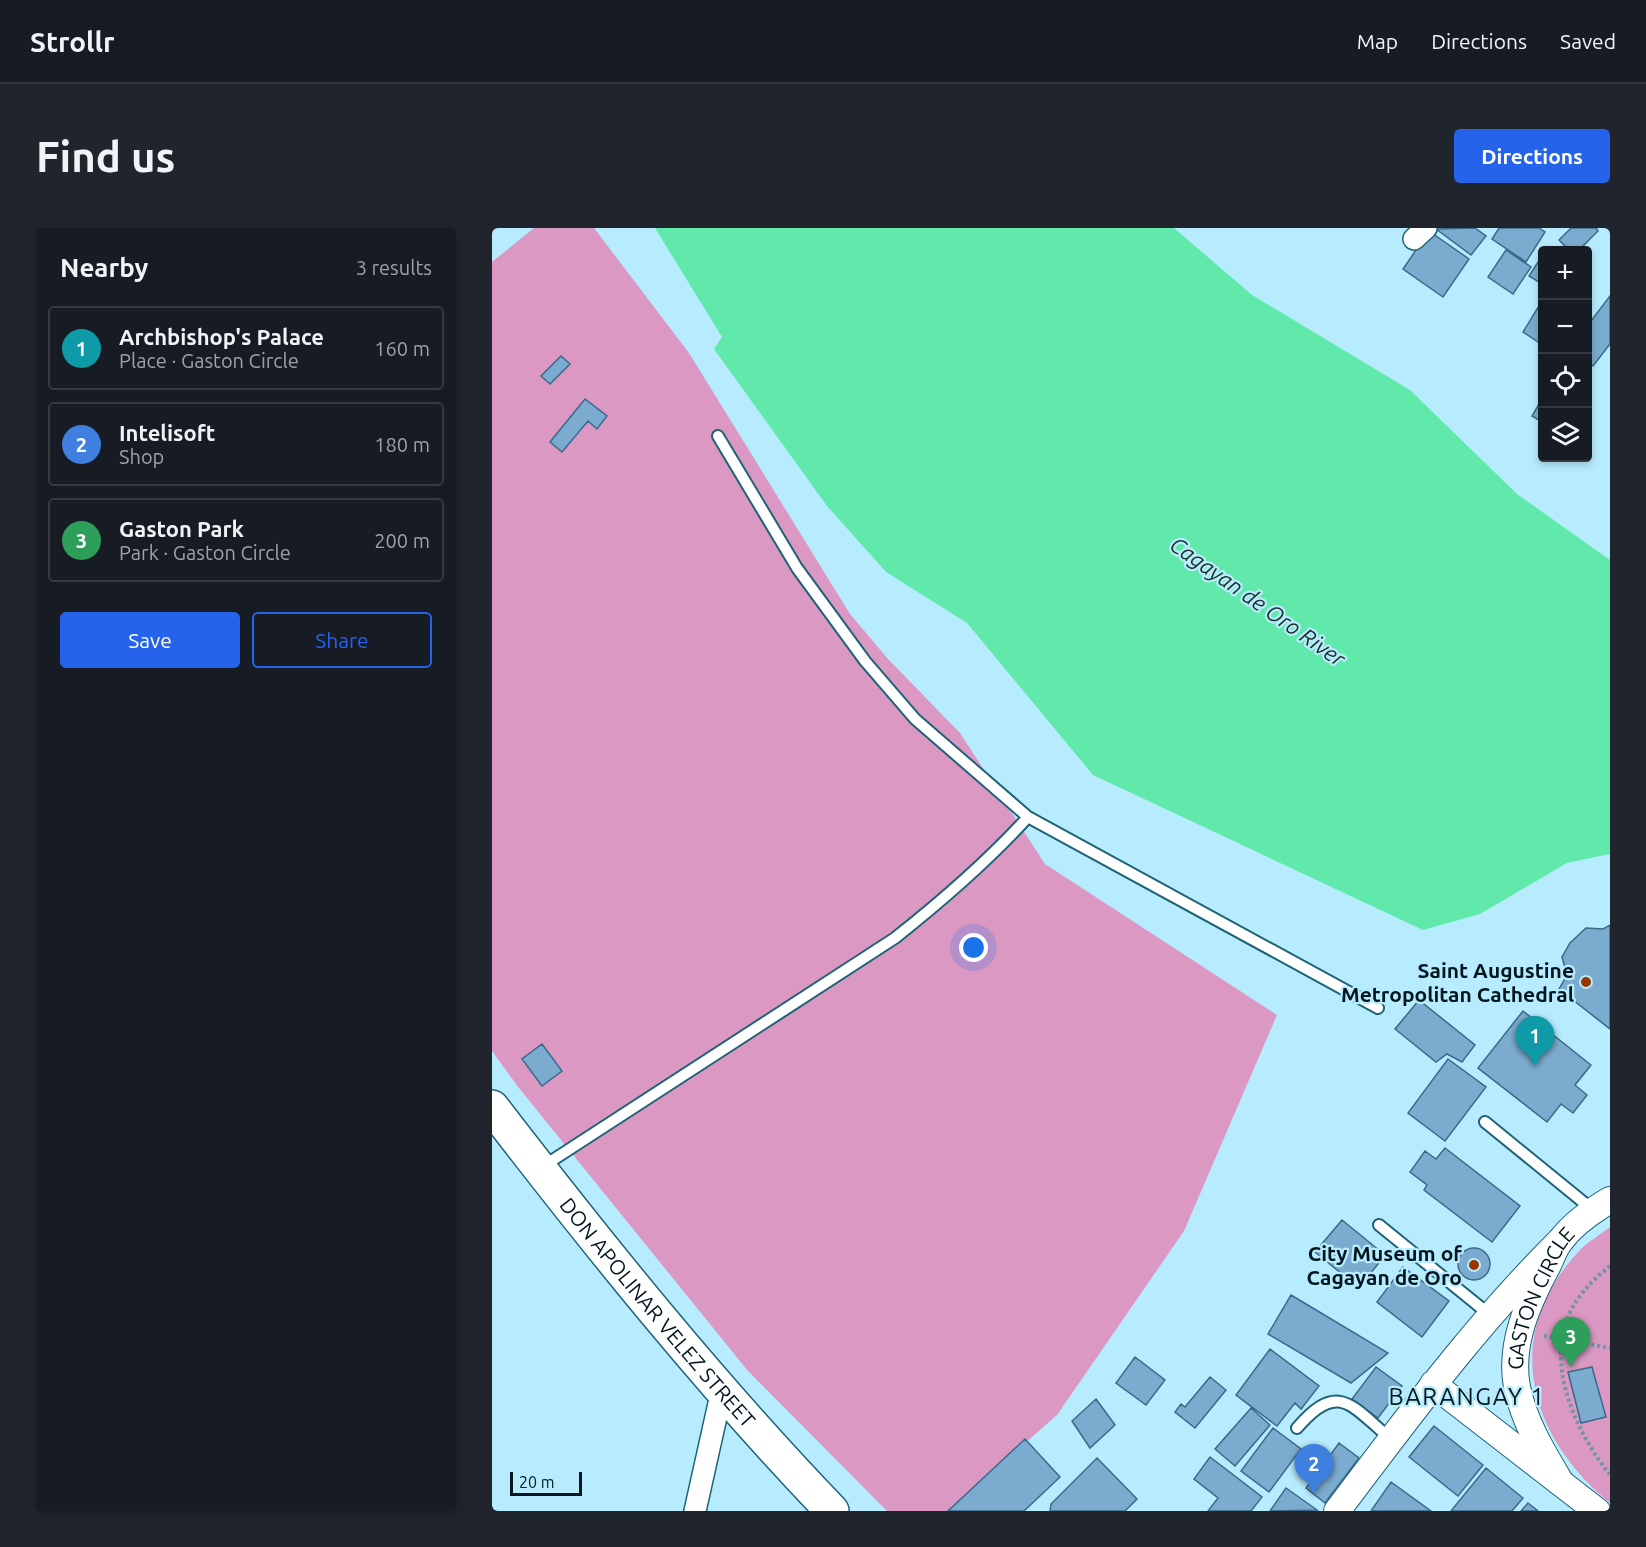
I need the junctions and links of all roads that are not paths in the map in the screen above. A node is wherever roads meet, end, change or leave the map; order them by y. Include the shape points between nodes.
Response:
1 (718, 436) dead end
2 (1028, 818) junction
3 (1378, 1008) dead end
4 (492, 1107) edge
5 (1485, 1122) dead end
6 (540, 1169) junction
7 (1601, 1205) edge
8 (1379, 1225) dead end
9 (1561, 1240) junction
10 (1490, 1315) junction
11 (1433, 1384) junction
12 (722, 1390) junction
13 (1297, 1428) dead end
14 (1391, 1439) junction
15 (1561, 1483) junction
16 (695, 1511) edge
17 (832, 1511) edge
18 (1337, 1511) edge
19 (1597, 1511) edge

1 - 2 lane via 797,568 865,661 915,719
2 - 3 lane
2 - 6 lane via 989,859 895,938
4 - 6 main road, DON APOLINAR VELEZ STREET
5 - 7 lane
6 - 12 main road, DON APOLINAR VELEZ STREET
7 - 9 street, GASTON CIRCLE
8 - 10 lane
9 - 10 street
9 - 15 street, GASTON CIRCLE via 1533,1296 1517,1341 1517,1386 1523,1410
10 - 11 street
11 - 14 street
11 - 15 street
12 - 16 street
12 - 17 main road, DON APOLINAR VELEZ STREET
13 - 14 lane via 1318,1406 1338,1401 1348,1403
14 - 18 street
15 - 19 street

